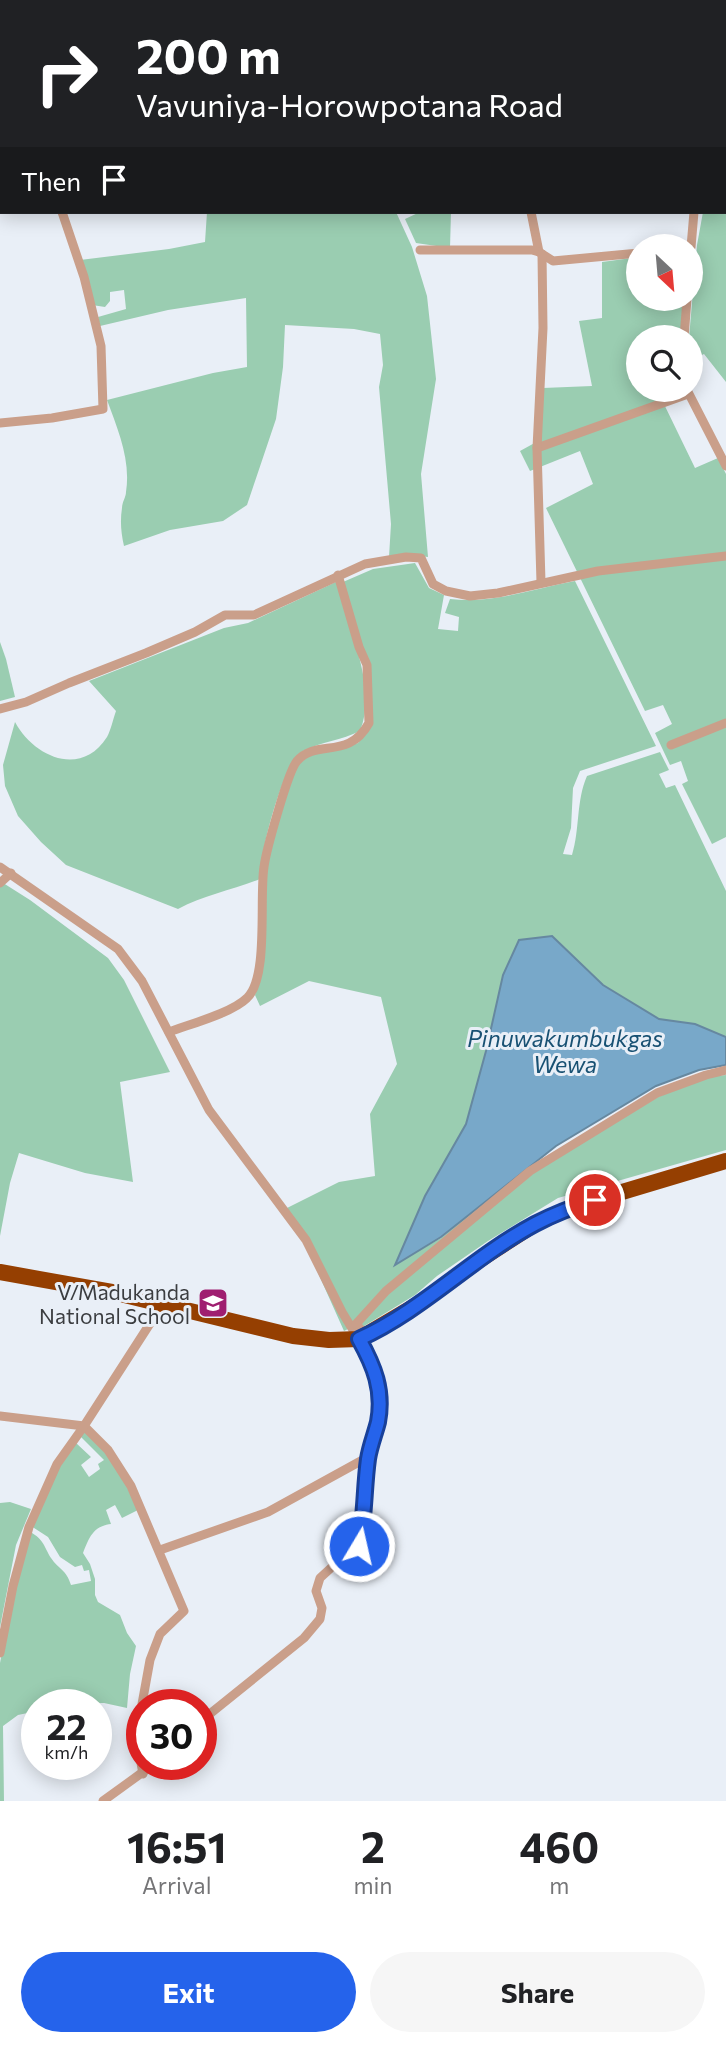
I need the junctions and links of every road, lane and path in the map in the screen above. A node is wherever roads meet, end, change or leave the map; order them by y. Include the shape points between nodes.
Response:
1 (63, 214) edge
2 (531, 214) edge
3 (694, 214) edge
4 (692, 234) edge
5 (420, 250) dead end
6 (541, 253) junction
7 (626, 254) edge
8 (660, 402) edge
9 (692, 402) edge
10 (0, 423) edge
11 (537, 448) junction
12 (726, 466) edge
13 (726, 556) edge
14 (338, 575) junction
15 (541, 582) junction
16 (0, 709) edge
17 (726, 723) edge
18 (671, 745) dead end
19 (0, 867) edge
20 (11, 873) junction
21 (0, 883) edge
22 (169, 1032) junction
23 (726, 1070) edge
24 (726, 1161) edge
25 (0, 1272) edge
26 (154, 1302) junction
27 (363, 1337) junction
28 (0, 1416) edge
29 (84, 1426) junction
30 (368, 1457) junction
31 (160, 1550) junction
32 (0, 1653) edge
33 (145, 1689) edge
34 (217, 1708) edge
35 (134, 1780) edge
36 (103, 1801) edge

1 - 10 street via 101,346 103,409
2 - 6 street
3 - 4 street
5 - 6 street
6 - 7 street via 553,261
6 - 11 street via 543,328
8 - 11 street
9 - 12 street
11 - 15 street
13 - 15 street
14 - 15 street via 406,556 421,558 433,584 470,596
14 - 16 street via 254,615 225,615 146,653
14 - 22 street via 367,665 369,723 351,744 312,751 297,760 288,777 264,868 255,988 246,1000
17 - 18 street
19 - 20 street
20 - 21 street
20 - 22 street via 118,949 142,981
22 - 27 street via 208,1110 306,1240 342,1312
23 - 27 street via 657,1093 530,1171 386,1291 356,1324
24 - 27 highway via 572,1207 535,1224
25 - 26 highway
26 - 27 highway via 293,1336
26 - 29 street via 151,1322
27 - 30 street via 380,1393
28 - 29 street
29 - 31 street via 108,1450 131,1486
29 - 32 street via 57,1464 29,1527
30 - 31 street via 268,1512
30 - 34 street via 359,1546 320,1578 316,1591 322,1608 320,1619 304,1638
31 - 33 street via 184,1611 160,1634
35 - 36 street

